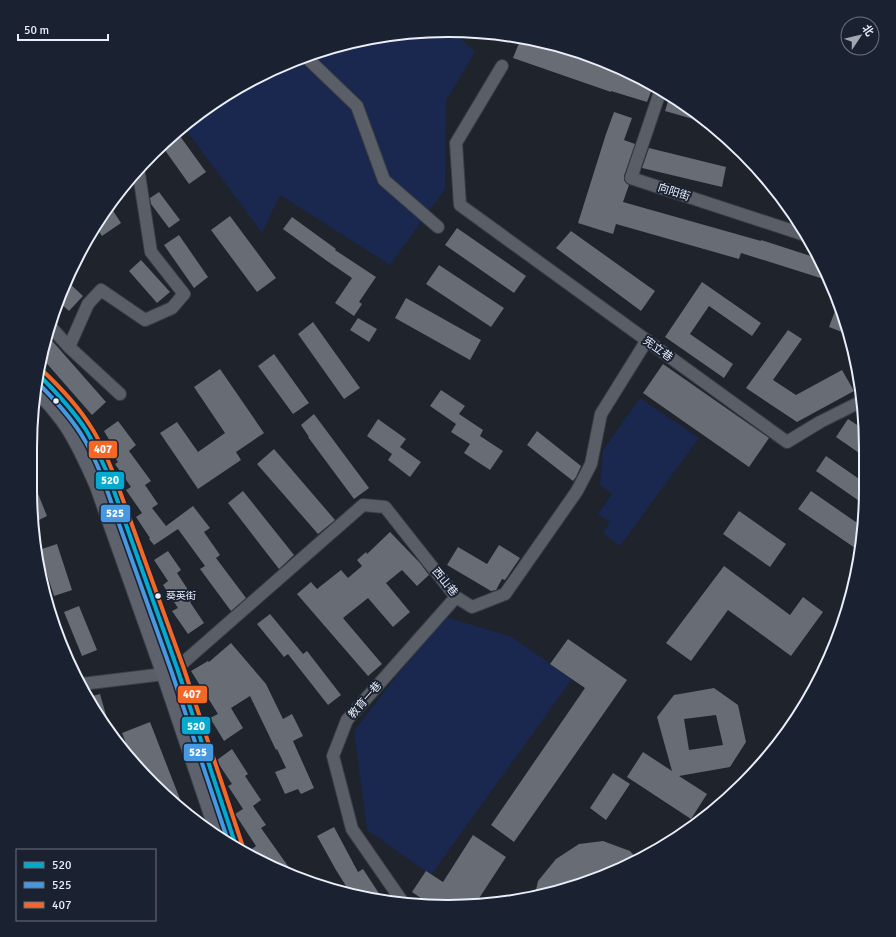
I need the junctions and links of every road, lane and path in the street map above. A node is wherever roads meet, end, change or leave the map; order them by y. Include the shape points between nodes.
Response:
1 (310, 61) edge
2 (502, 66) dead end
3 (659, 95) edge
4 (139, 177) edge
5 (438, 227) dead end
6 (798, 233) edge
7 (54, 331) edge
8 (646, 340) junction
9 (69, 347) junction
10 (43, 379) edge
11 (41, 394) edge
12 (120, 394) dead end
13 (856, 404) edge
14 (456, 597) junction
15 (170, 671) junction
16 (86, 683) edge
17 (216, 828) edge
18 (232, 839) edge
19 (399, 897) edge

1 - 5 street via 358,106 384,180
2 - 8 street, 宪立巷 via 456,144 460,205
3 - 6 street, 向阳街 via 631,178
4 - 9 street via 151,252 184,294 172,308 144,320 101,290 88,304
7 - 9 street
8 - 13 street, 宪立巷 via 787,442
8 - 14 street, 西山巷 via 601,414 591,464 577,491 505,594 472,607
9 - 12 street
10 - 15 main road via 86,431 102,460
11 - 15 main road via 67,426 88,464
14 - 15 street, 西山巷 via 385,507 363,505
14 - 19 street, 教育一巷 via 347,720 332,756 352,829
15 - 16 street
15 - 17 main road
15 - 18 main road

